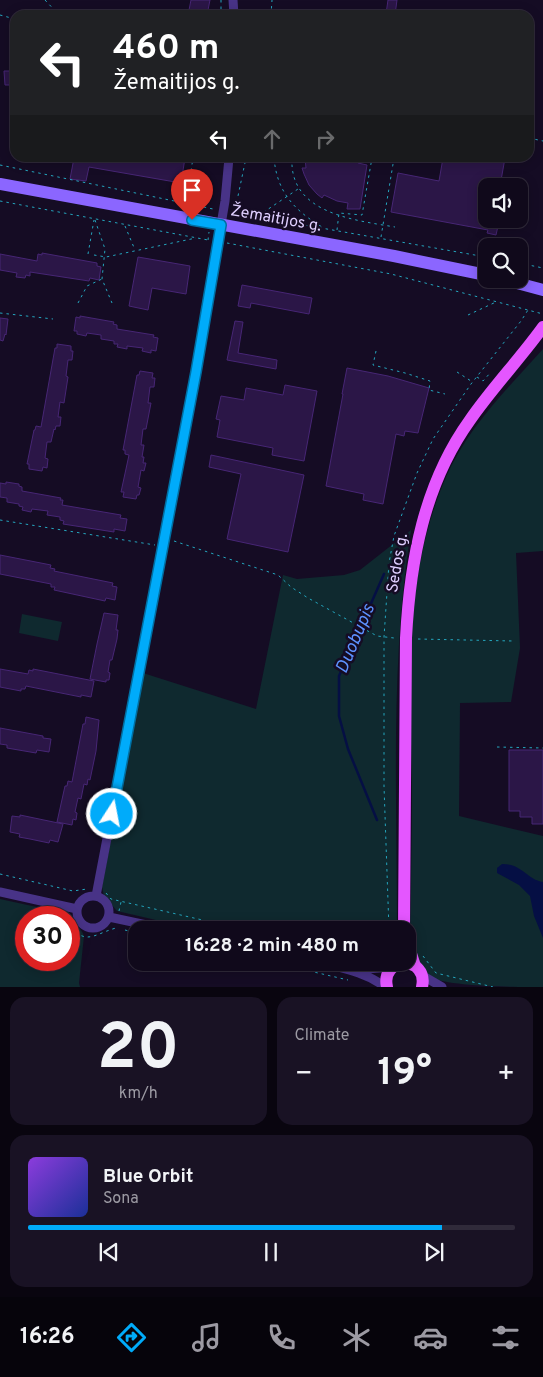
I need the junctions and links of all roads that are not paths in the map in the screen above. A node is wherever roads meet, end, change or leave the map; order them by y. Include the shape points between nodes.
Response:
1 (228, 162) edge
2 (0, 184) edge
3 (220, 225) junction
4 (478, 273) edge
5 (528, 286) edge
6 (543, 290) edge
7 (543, 327) edge
8 (0, 892) edge
9 (99, 892) junction
10 (63, 906) edge
11 (79, 906) edge
12 (108, 916) junction
13 (130, 921) edge
14 (404, 921) edge
15 (80, 922) edge
16 (353, 971) edge
17 (390, 971) edge
18 (420, 976) edge
19 (386, 987) edge
20 (442, 987) edge

1 - 3 street
2 - 3 main road, Žemaitijos g.
3 - 4 main road, Žemaitijos g.
3 - 9 street via 196,372
5 - 6 main road
7 - 14 main road, Sedos g. via 470,420 442,466 424,514 416,548 406,638
8 - 10 street
9 - 11 street via 82,900
9 - 12 street via 108,906
12 - 13 street
12 - 15 street via 104,924 95,928
16 - 19 street
17 - 19 main road
18 - 20 street

